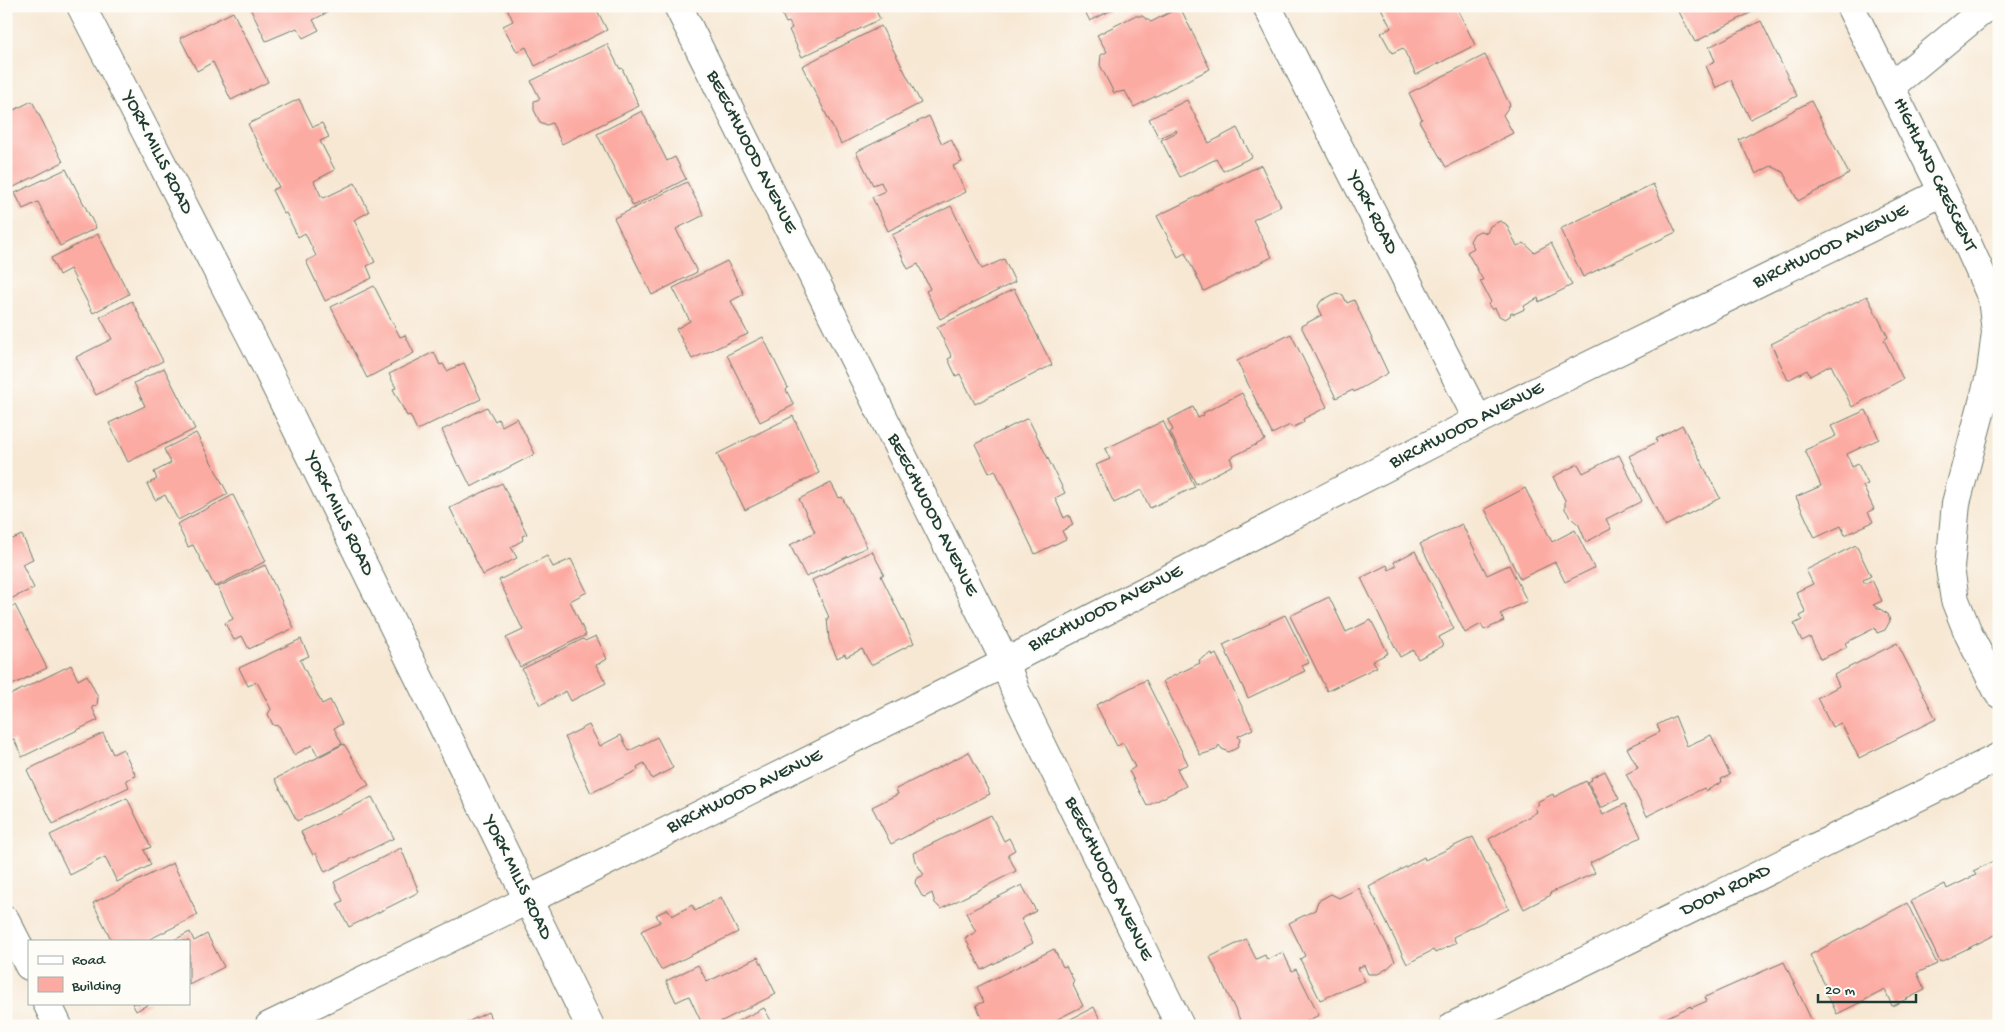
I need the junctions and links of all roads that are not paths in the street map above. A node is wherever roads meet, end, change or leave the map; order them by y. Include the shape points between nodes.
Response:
1 (81, 6) edge
2 (678, 6) edge
3 (1267, 6) edge
4 (1850, 6) edge
5 (1988, 6) edge
6 (1890, 87) junction
7 (1943, 192) junction
8 (1478, 420) junction
9 (1005, 661) junction
10 (1999, 694) edge
11 (1999, 757) edge
12 (528, 900) junction
13 (6, 921) edge
14 (28, 964) edge
15 (47, 1004) edge
16 (58, 1026) edge
17 (269, 1026) edge
18 (590, 1026) edge
19 (1180, 1026) edge
20 (1453, 1026) edge

1 - 12 street, YORK MILLS ROAD via 257,348
2 - 9 street, BEECHWOOD AVENUE
3 - 8 street, YORK ROAD
4 - 6 street, HIGHLAND CRESCENT
5 - 6 street
6 - 7 street, HIGHLAND CRESCENT
7 - 8 street, BIRCHWOOD AVENUE
7 - 10 street, HIGHLAND CRESCENT via 1992,298 1996,332 1991,372 1956,503 1950,568 1955,600
8 - 9 street, BIRCHWOOD AVENUE
9 - 12 street, BIRCHWOOD AVENUE
9 - 19 street, BEECHWOOD AVENUE via 1015,690
11 - 20 street, DOON ROAD
12 - 17 street, BIRCHWOOD AVENUE
12 - 18 street, YORK MILLS ROAD
13 - 14 street
15 - 16 street

